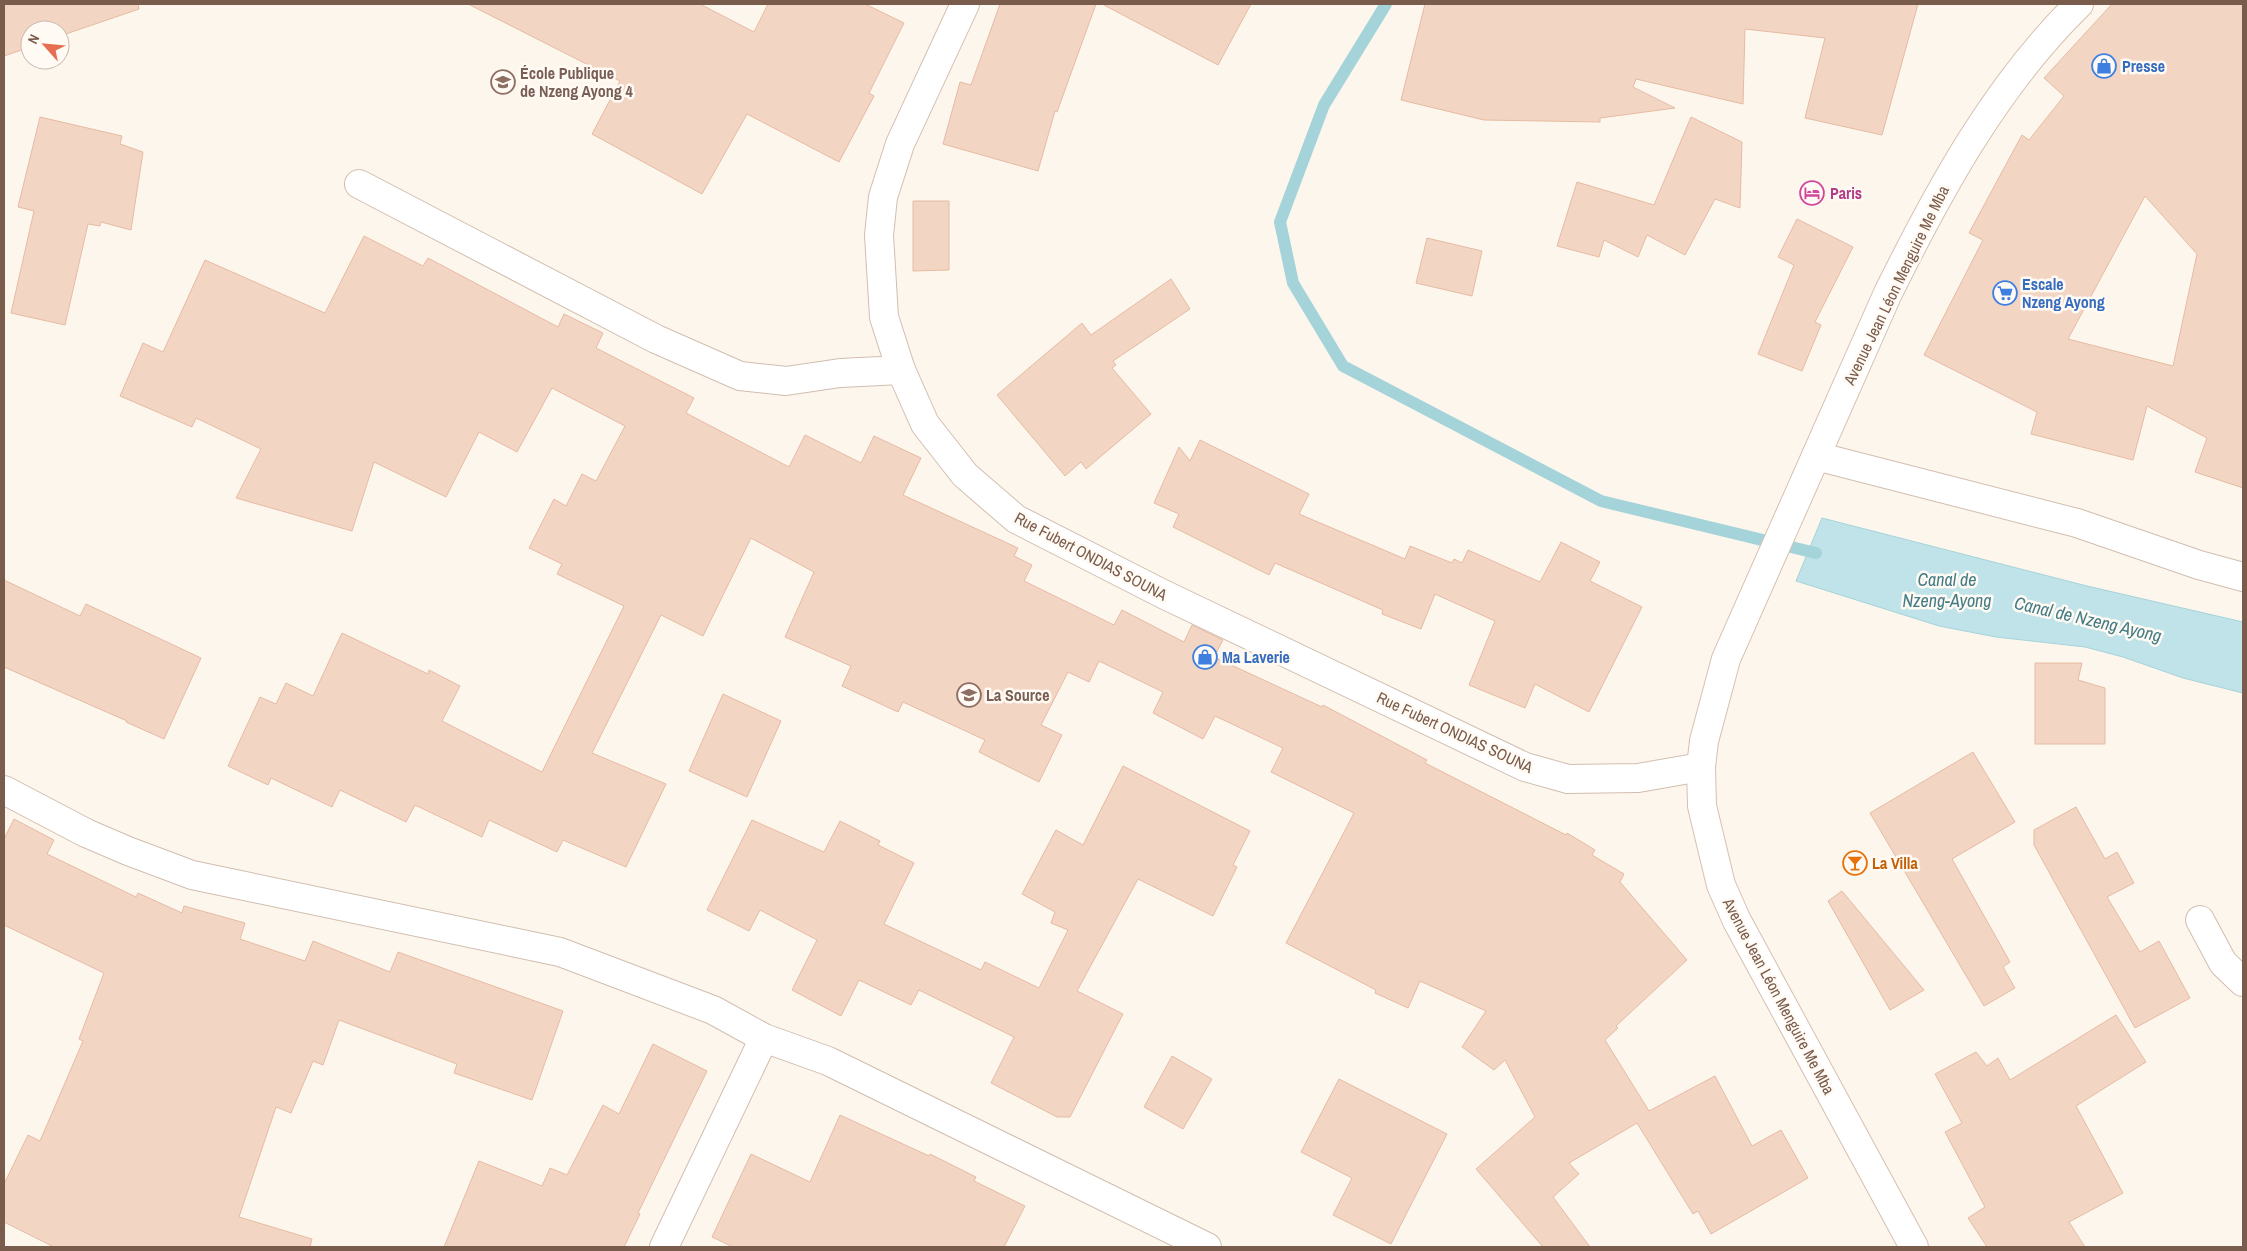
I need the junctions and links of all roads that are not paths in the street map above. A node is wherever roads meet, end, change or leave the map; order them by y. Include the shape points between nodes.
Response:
1 (965, 4) edge
2 (2079, 4) edge
3 (359, 184) dead end
4 (901, 370) junction
5 (1816, 456) junction
6 (2243, 577) edge
7 (1701, 767) junction
8 (4, 790) edge
9 (2200, 920) dead end
10 (2243, 982) edge
11 (764, 1038) junction
12 (664, 1247) edge
13 (1208, 1247) edge
14 (1914, 1247) edge

1 - 4 street, Rue Fubert ONDIAS SOUNA via 900,144 883,197 878,235 884,317
2 - 5 street, Avenue Jean Léon Menguire Me Mba via 2025,64 1951,171 1888,293
3 - 4 street via 647,335 740,376 786,381 840,373
4 - 7 street, Rue Fubert ONDIAS SOUNA via 926,424 965,475 1016,519 1163,594 1525,767 1568,779 1638,778
5 - 6 street via 2077,523
5 - 7 street, Avenue Jean Léon Menguire Me Mba via 1726,659 1704,741
7 - 14 street, Avenue Jean Léon Menguire Me Mba via 1702,806 1721,885 1737,921
8 - 11 street via 86,833 192,875 560,952 713,1010
9 - 10 street via 2223,963
11 - 12 street
11 - 13 street via 828,1062

